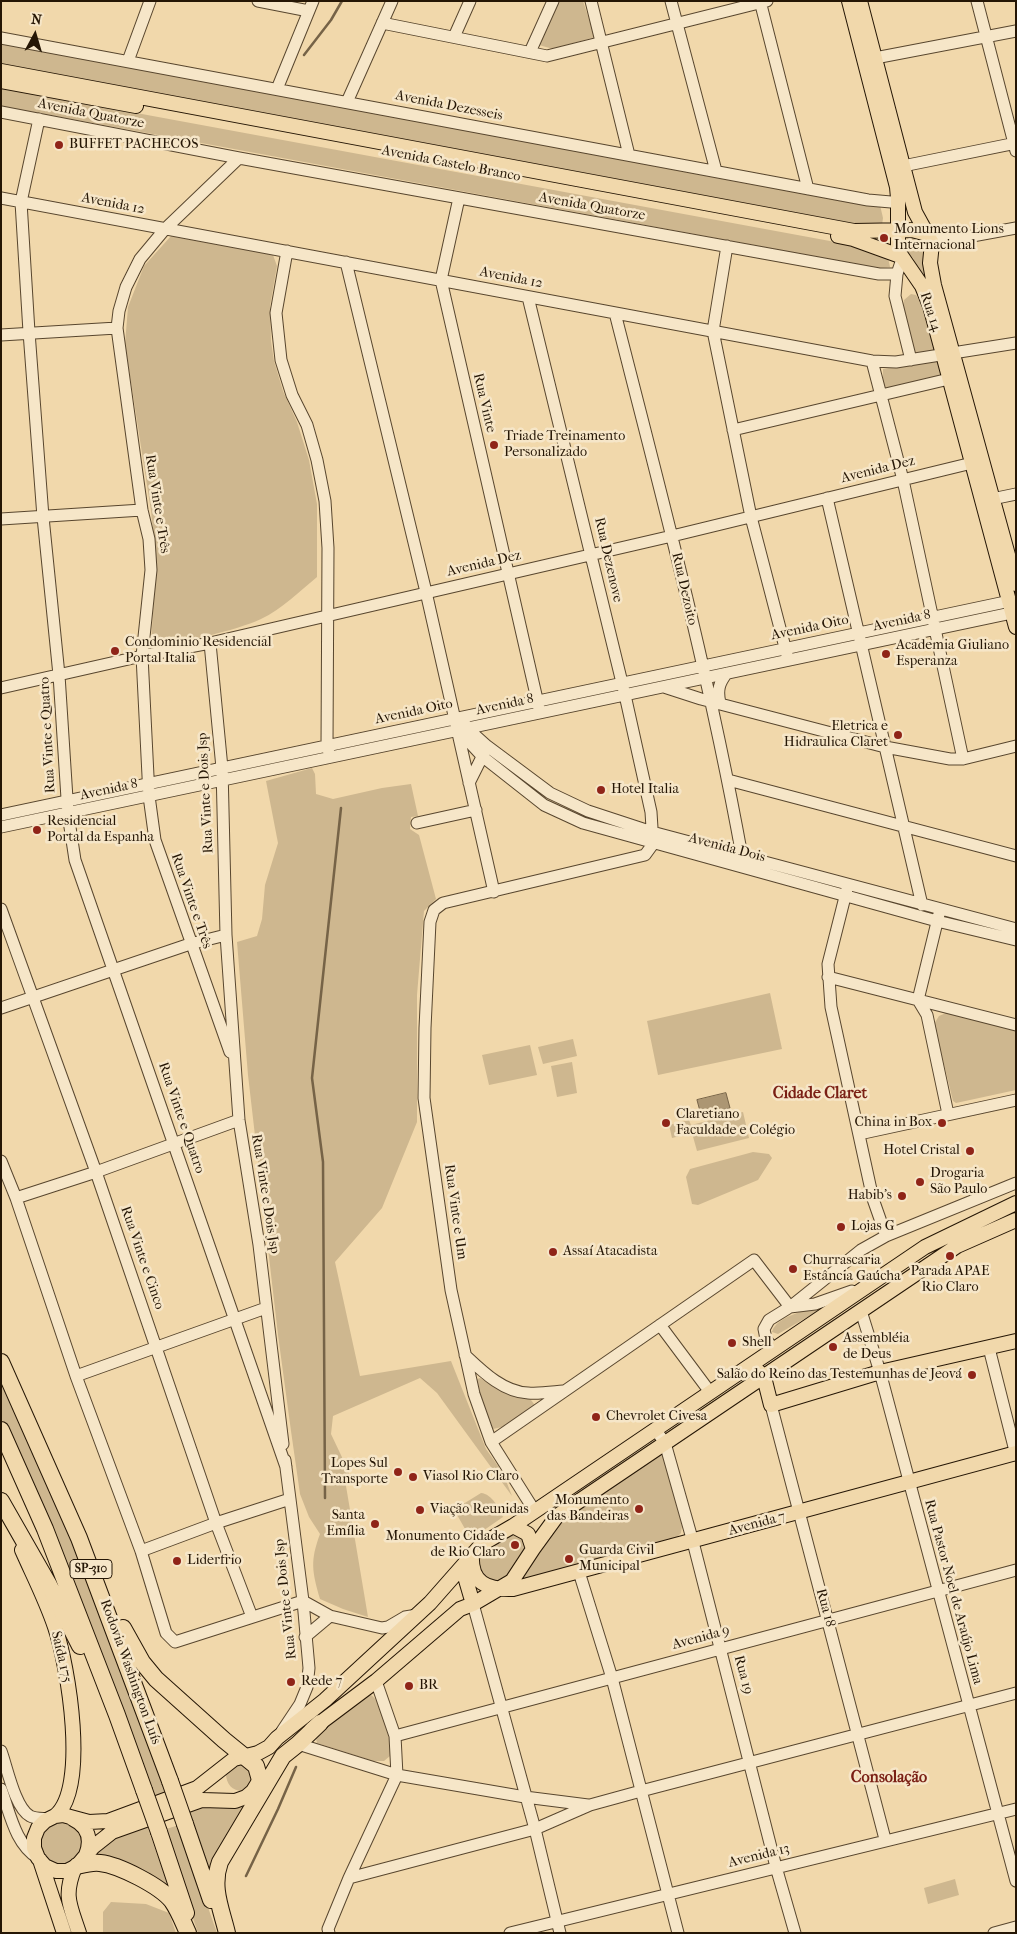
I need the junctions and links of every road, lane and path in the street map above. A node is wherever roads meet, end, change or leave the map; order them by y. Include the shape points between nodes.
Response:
1 (150, 1) edge
2 (258, 1) edge
3 (392, 1) edge
4 (470, 1) edge
5 (553, 1) edge
6 (591, 1) edge
7 (671, 1) edge
8 (848, 1) edge
9 (860, 1) edge
10 (976, 1) edge
11 (762, 2) edge
12 (311, 6) edge
13 (382, 23) junction
14 (677, 23) junction
15 (1016, 31) edge
16 (454, 37) junction
17 (986, 37) junction
18 (1, 38) edge
19 (601, 42) junction
20 (530, 52) junction
21 (876, 58) junction
22 (128, 61) junction
23 (1, 70) edge
24 (1, 81) edge
25 (277, 89) junction
26 (347, 102) junction
27 (1, 112) edge
28 (39, 119) junction
29 (1015, 146) edge
30 (629, 155) junction
31 (239, 158) junction
32 (903, 166) junction
33 (716, 171) junction
34 (897, 187) junction
35 (808, 188) junction
36 (1, 198) edge
37 (459, 198) junction
38 (21, 202) junction
39 (891, 202) junction
40 (165, 228) junction
41 (1016, 228) edge
42 (891, 230) junction
43 (927, 234) junction
44 (854, 235) junction
45 (727, 246) junction
46 (287, 251) junction
47 (901, 257) junction
48 (346, 262) junction
49 (897, 274) junction
50 (441, 280) junction
51 (528, 297) junction
52 (615, 313) junction
53 (117, 328) junction
54 (713, 331) junction
55 (29, 332) junction
56 (1, 335) edge
57 (1016, 343) edge
58 (948, 355) junction
59 (911, 360) junction
60 (872, 361) junction
61 (949, 379) junction
62 (881, 396) junction
63 (733, 430) junction
64 (972, 463) junction
65 (903, 480) junction
66 (1016, 494) edge
67 (827, 498) junction
68 (992, 499) junction
69 (142, 510) junction
70 (43, 517) junction
71 (751, 517) junction
72 (1, 519) edge
73 (672, 536) junction
74 (591, 554) junction
75 (508, 574) junction
76 (1016, 584) edge
77 (426, 592) junction
78 (1012, 609) edge
79 (327, 615) junction
80 (932, 617) junction
81 (1016, 627) edge
82 (935, 630) junction
83 (859, 639) junction
84 (210, 643) junction
85 (784, 649) junction
86 (142, 656) junction
87 (788, 660) junction
88 (703, 672) junction
89 (727, 673) junction
90 (59, 674) junction
91 (663, 687) junction
92 (1, 688) edge
93 (623, 689) junction
94 (719, 703) junction
95 (538, 707) junction
96 (714, 719) junction
97 (460, 724) junction
98 (1016, 746) edge
99 (884, 747) junction
100 (328, 752) junction
101 (485, 752) junction
102 (963, 759) junction
103 (222, 768) junction
104 (728, 780) junction
105 (222, 781) junction
106 (469, 783) junction
107 (149, 784) junction
108 (150, 796) junction
109 (67, 801) junction
110 (476, 810) junction
111 (68, 814) junction
112 (1, 815) edge
113 (417, 823) dead end
114 (1, 827) edge
115 (905, 827) junction
116 (653, 838) junction
117 (1016, 856) edge
118 (739, 862) junction
119 (847, 890) junction
120 (494, 892) junction
121 (922, 905) junction
122 (1, 908) edge
123 (939, 916) junction
124 (1016, 929) edge
125 (226, 935) junction
126 (1016, 940) edge
127 (190, 944) junction
128 (113, 970) junction
129 (828, 977) junction
130 (34, 996) junction
131 (918, 1000) junction
132 (1, 1008) edge
133 (1016, 1025) edge
134 (235, 1065) junction
135 (1016, 1100) edge
136 (948, 1114) junction
137 (239, 1120) junction
138 (859, 1134) junction
139 (174, 1144) junction
140 (1, 1161) edge
141 (96, 1172) junction
142 (1016, 1183) edge
143 (16, 1198) junction
144 (1016, 1203) edge
145 (1016, 1220) edge
146 (886, 1236) junction
147 (872, 1283) junction
148 (790, 1307) junction
149 (266, 1308) junction
150 (861, 1311) junction
151 (234, 1320) junction
152 (660, 1325) junction
153 (1016, 1341) edge
154 (157, 1347) junction
155 (989, 1348) junction
156 (773, 1349) junction
157 (465, 1355) junction
158 (1, 1362) edge
159 (749, 1365) junction
160 (880, 1372) junction
161 (76, 1376) junction
162 (764, 1377) junction
163 (565, 1390) junction
164 (710, 1392) junction
165 (771, 1405) junction
166 (684, 1409) junction
167 (692, 1425) junction
168 (656, 1429) junction
169 (1, 1430) edge
170 (491, 1442) junction
171 (634, 1443) junction
172 (665, 1443) junction
173 (1016, 1454) edge
174 (645, 1456) junction
175 (286, 1467) junction
176 (909, 1481) junction
177 (290, 1499) junction
178 (1, 1502) edge
179 (534, 1510) junction
180 (799, 1513) junction
181 (216, 1523) junction
182 (513, 1526) junction
183 (79, 1538) junction
184 (693, 1542) junction
185 (533, 1549) junction
186 (141, 1551) junction
187 (472, 1554) junction
188 (1016, 1570) edge
189 (579, 1572) junction
190 (497, 1590) junction
191 (938, 1590) junction
192 (303, 1601) junction
193 (473, 1604) junction
194 (417, 1615) junction
195 (330, 1616) junction
196 (252, 1617) junction
197 (829, 1620) junction
198 (305, 1637) junction
199 (721, 1648) junction
200 (612, 1678) junction
201 (376, 1680) junction
202 (307, 1687) junction
203 (1016, 1693) edge
204 (325, 1700) junction
205 (968, 1706) junction
206 (502, 1707) junction
207 (117, 1715) junction
208 (320, 1723) junction
209 (857, 1734) junction
210 (395, 1736) junction
211 (277, 1738) junction
212 (298, 1744) junction
213 (1, 1751) edge
214 (244, 1756) junction
215 (750, 1763) junction
216 (397, 1775) junction
217 (260, 1780) junction
218 (1, 1789) edge
219 (640, 1791) junction
220 (525, 1797) junction
221 (590, 1805) junction
222 (1016, 1808) edge
223 (997, 1813) junction
224 (52, 1817) junction
225 (71, 1817) junction
226 (535, 1829) junction
227 (885, 1839) junction
228 (39, 1859) junction
229 (79, 1863) junction
230 (776, 1868) junction
231 (349, 1878) junction
232 (1016, 1881) edge
233 (667, 1895) junction
234 (558, 1927) edge
235 (1016, 1927) edge
236 (64, 1933) edge
237 (79, 1933) edge
238 (188, 1933) edge
239 (193, 1933) edge
240 (223, 1933) edge
241 (227, 1933) edge
242 (329, 1933) edge
243 (510, 1933) edge
244 (678, 1933) edge
245 (795, 1933) edge
246 (994, 1933) edge

1 - 22 street
2 - 12 street
3 - 13 street
4 - 16 street
5 - 20 street
6 - 19 street
7 - 14 street
8 - 34 main road, Rua 14
9 - 21 main road, Rua 14
10 - 17 street
11 - 14 street
11 - 35 street
12 - 25 street
13 - 16 street
13 - 26 street
14 - 19 street
14 - 33 street
15 - 17 street
16 - 20 street
17 - 21 street
17 - 29 street
18 - 22 street, Avenida Dezesseis
19 - 20 street via 547,56
19 - 30 street
21 - 32 main road, Rua 14
22 - 25 street, Avenida Dezesseis
23 - 44 main road, Avenida Castelo Branco
24 - 44 main road, Avenida Castelo Branco
25 - 26 street, Avenida Dezesseis
26 - 30 street, Avenida Dezesseis
27 - 28 street, Avenida Quatorze
28 - 31 street, Avenida Quatorze
28 - 38 street, Rua Vinte e Quatro
29 - 32 street
30 - 33 street, Avenida Dezesseis
31 - 37 street, Avenida Quatorze
31 - 40 street, Rua Vinte e Três
32 - 43 main road, Rua 14 via 915,212
33 - 35 street, Avenida Dezesseis
34 - 39 main road
34 - 42 main road, Rua 14 via 898,198
35 - 39 street, Avenida Dezesseis
36 - 38 street, Avenida 12
37 - 45 street, Avenida Quatorze
37 - 50 street, Rua Vinte
38 - 40 street, Avenida 12
38 - 55 street, Rua Vinte e Quatro
39 - 42 main road
40 - 46 street, Avenida 12
40 - 53 street, Rua Vinte e Três via 140,258 126,287
41 - 43 street via 956,239
42 - 43 main road, Avenida Castelo Branco
42 - 44 main road, Avenida Castelo Branco
42 - 47 main road, Rua 14
43 - 58 main road, Rua 14 via 932,243 930,263
44 - 47 main road, Avenida Castelo Branco
45 - 49 street, Avenida Quatorze via 880,274
45 - 54 street
46 - 48 street, Avenida 12
46 - 79 street via 276,313 281,360 292,395 307,425 325,500
47 - 49 street
47 - 58 main road, Rua 14 via 922,286
48 - 50 street, Avenida 12
48 - 77 street
49 - 59 street via 895,296
50 - 51 street, Avenida 12
50 - 75 street, Rua Vinte
51 - 52 street, Avenida 12
51 - 74 street, Rua Dezenove
52 - 54 street, Avenida 12
52 - 73 street, Rua Dezoito
53 - 55 street
53 - 69 street, Rua Vinte e Três
54 - 60 street, Avenida 12
54 - 63 street
55 - 56 street
55 - 70 street, Rua Vinte e Quatro
57 - 58 street, Avenida 12
58 - 59 street, Avenida 12
58 - 61 main road, Rua 14
58 - 68 main road, Rua 14
59 - 60 street, Avenida 12
60 - 62 street
61 - 62 street
61 - 64 main road, Rua 14
62 - 63 street
62 - 65 street
63 - 71 street
64 - 65 street, Avenida Dez
64 - 78 main road, Rua 14
65 - 67 street, Avenida Dez
65 - 80 street
66 - 68 street
67 - 71 street, Avenida Dez
67 - 83 street
68 - 76 main road, Rua 14
69 - 70 street
69 - 86 street, Rua Vinte e Três via 149,539 151,570
70 - 72 street
70 - 90 street, Rua Vinte e Quatro
71 - 73 street, Avenida Dez
71 - 85 street
73 - 74 street, Avenida Dez
73 - 88 street, Rua Dezoito
74 - 75 street, Avenida Dez
74 - 93 street, Rua Dezenove
75 - 77 street, Avenida Dez
75 - 95 street, Rua Vinte
77 - 79 street, Avenida Dez
77 - 97 street via 452,706
78 - 80 street, Avenida Oito
78 - 81 main road, Rua 14
78 - 82 street, Avenida 8
79 - 84 street, Avenida Dez
79 - 100 street
80 - 82 street
80 - 83 street, Avenida Oito
82 - 83 street, Avenida 8
82 - 102 street
83 - 85 street, Avenida Oito
83 - 87 street, Avenida 8
83 - 99 street
84 - 86 street, Avenida Dez
84 - 103 street, Rua Vinte e Dois Jsp
85 - 87 street
85 - 88 street, Avenida Oito
86 - 90 street, Avenida Dez
86 - 107 street, Rua Vinte e Três
87 - 89 street, Avenida 8
88 - 89 street, Avenida 8
88 - 91 street, Avenida 8
88 - 93 street, Avenida Oito
88 - 94 street, Rua Dezoito
89 - 94 street via 720,682
90 - 92 street, Avenida Dez
90 - 109 street, Rua Vinte e Quatro
91 - 93 street, Avenida 8
91 - 94 street
93 - 95 street, Avenida 8
93 - 116 street, Rua Dezenove via 651,812
94 - 96 street, Rua Dezoito
94 - 96 street
94 - 99 street
95 - 97 street, Avenida Oito
96 - 104 street, Rua Dezoito
97 - 100 street, Avenida Oito
97 - 101 street, Avenida Dois
97 - 106 street
98 - 102 street
99 - 102 street
99 - 115 street
100 - 103 street, Avenida Oito
100 - 105 street, Avenida 8
101 - 106 street
101 - 116 street, Avenida Dois via 550,793
103 - 105 street, Rua Vinte e Dois Jsp
103 - 107 street, Avenida Oito
104 - 115 street
104 - 118 street, Rua Dezoito
105 - 108 street, Avenida 8
105 - 125 street, Rua Vinte e Dois Jsp
106 - 110 street
107 - 108 street, Rua Vinte e Três
107 - 109 street, Avenida Oito
108 - 111 street, Avenida 8
108 - 127 street, Rua Vinte e Três via 154,840
109 - 111 street, Rua Vinte e Quatro
109 - 112 street, Avenida Oito
110 - 113 street
110 - 120 street
111 - 114 street, Avenida 8
111 - 128 street, Rua Vinte e Quatro via 75,860
115 - 117 street
115 - 121 street
116 - 118 street, Avenida Dois
116 - 120 street via 645,855
118 - 119 street, Avenida Dois
119 - 121 street, Avenida Dois
119 - 123 street, Avenida Dois
119 - 129 street via 828,964
120 - 157 street, Rua Vinte e Um via 440,905 434,910 430,922 424,1097 451,1290
121 - 123 street, Avenida Dois
122 - 130 street, Rua Vinte e Cinco
123 - 124 street, Avenida Dois
123 - 126 street, Avenida Dois
123 - 131 street
125 - 127 street
125 - 134 street, Rua Vinte e Dois Jsp
127 - 128 street
127 - 134 street, Rua Vinte e Três
128 - 130 street
128 - 139 street, Rua Vinte e Quatro
129 - 131 street
129 - 138 street via 831,1007
130 - 132 street
130 - 141 street, Rua Vinte e Cinco
131 - 133 street
131 - 136 street via 927,1015
134 - 137 street, Rua Vinte e Dois Jsp
135 - 136 street
136 - 138 street
137 - 139 street
137 - 149 street, Rua Vinte e Dois Jsp
138 - 146 street via 873,1199
139 - 141 street
139 - 151 street, Rua Vinte e Quatro
140 - 143 street
141 - 143 street
141 - 154 street, Rua Vinte e Cinco
142 - 146 street
143 - 161 street
144 - 147 main road via 925,1247
145 - 150 main road via 957,1246
146 - 148 street via 861,1250
147 - 148 street via 840,1297
147 - 156 main road
148 - 152 street via 754,1260
148 - 156 street via 769,1320 764,1329
149 - 151 street
149 - 175 street, Rua Vinte e Dois Jsp
150 - 160 street, Rua Pastor Noel de Araújo Lima
150 - 162 main road
151 - 154 street
151 - 175 street, Rua Vinte e Quatro
152 - 163 street
152 - 164 street
153 - 155 main road
154 - 161 street
154 - 181 street, Rua Vinte e Cinco
155 - 160 main road
155 - 173 street
156 - 159 main road
157 - 163 street via 483,1373 527,1394
157 - 170 street, Rua Vinte e Um via 474,1394
158 - 183 highway, Rodovia Washington Luís / SP-310
159 - 162 main road
159 - 164 main road
160 - 165 main road
160 - 176 street, Rua Pastor Noel de Araújo Lima
161 - 186 street
162 - 165 main road, Rua 18
162 - 167 main road
163 - 170 street
164 - 166 main road
165 - 180 street, Rua 18
166 - 167 main road via 683,1421
166 - 168 main road
167 - 172 main road
168 - 171 main road
168 - 172 street, Rua 19
169 - 207 highway, Rodovia Washington Luís / SP-310
170 - 179 street, Rua Vinte e Um
171 - 174 main road via 643,1449
171 - 179 main road
172 - 174 main road
172 - 184 street, Rua 19
173 - 176 main road, Avenida 7
174 - 185 main road via 558,1516
175 - 177 street, Rua Vinte e Dois Jsp
176 - 180 main road, Avenida 7
176 - 191 street, Rua Pastor Noel de Araújo Lima
177 - 181 street
177 - 192 street, Rua Vinte e Dois Jsp
178 - 207 highway
178 - 224 main road, Saída 175 via 48,1606 66,1665 73,1738 71,1783 62,1810
179 - 182 main road
179 - 185 main road via 540,1530
180 - 184 main road, Avenida 7
180 - 197 street, Rua 18
181 - 186 street
181 - 196 street, Rua Vinte e Cinco
182 - 185 main road via 528,1534
182 - 187 main road via 482,1544
183 - 214 highway via 142,1662 175,1697
183 - 240 highway, Rodovia Washington Luís / SP-310, bridge
184 - 189 main road, Avenida 7
184 - 199 street, Rua 19
185 - 190 main road via 512,1581
186 - 196 street via 166,1633 175,1642
187 - 190 main road via 471,1568 486,1586
187 - 193 main road via 466,1580
187 - 194 main road
188 - 191 street, Avenida 9
189 - 190 main road, Avenida 7
189 - 200 street
190 - 193 main road
191 - 197 street, Avenida 9
191 - 205 street, Rua Pastor Noel de Araújo Lima
192 - 195 street
192 - 196 street
192 - 198 street, Rua Vinte e Dois Jsp
193 - 201 main road via 460,1609
193 - 206 street
194 - 195 street via 382,1628
194 - 204 main road
195 - 198 street
197 - 199 street, Avenida 9
197 - 209 street, Rua 18
198 - 202 street, Rua Vinte e Dois Jsp via 309,1668
199 - 200 street, Avenida 9
199 - 215 street, Rua 19
200 - 206 street, Avenida 9
200 - 219 street
201 - 208 main road
201 - 210 street
202 - 204 street
202 - 211 street, Rua Vinte e Dois Jsp via 300,1704
203 - 205 street
204 - 211 main road
205 - 209 street
205 - 223 street, Rua Pastor Noel de Araújo Lima
206 - 210 street, Avenida 9
206 - 220 street
207 - 239 highway, Rodovia Washington Luís / SP-310, bridge
208 - 212 highway
208 - 217 main road via 278,1753
209 - 215 street
209 - 227 street, Rua 18
210 - 216 street
211 - 214 main road via 270,1747
212 - 216 street
212 - 241 highway via 283,1756 220,1862 215,1881
213 - 224 street via 24,1812 32,1817
214 - 217 highway via 256,1766
214 - 225 main road via 234,1759 197,1788 108,1821 89,1822
215 - 219 street
215 - 230 street, Rua 19
216 - 220 street
216 - 231 street
217 - 229 main road via 246,1797 235,1801 202,1800 112,1832
218 - 228 street via 20,1840
219 - 221 street
219 - 233 street
220 - 221 street
220 - 226 street
221 - 226 street
222 - 223 street, Avenida 13
223 - 227 street, Avenida 13
223 - 232 street, Rua Pastor Noel de Araújo Lima
224 - 225 main road
224 - 228 main road via 38,1828 34,1838
225 - 229 main road via 87,1833 89,1848
226 - 231 street
226 - 234 street
227 - 230 street, Avenida 13
228 - 229 main road via 45,1866 56,1870 67,1871
228 - 236 main road
229 - 237 main road via 68,1884 68,1896
229 - 238 highway via 104,1864 154,1885 172,1901
230 - 233 street, Avenida 13
230 - 245 street, Rua 19
231 - 242 street
233 - 234 street, Avenida 13
233 - 244 street
234 - 243 street, Avenida 13
235 - 246 street

